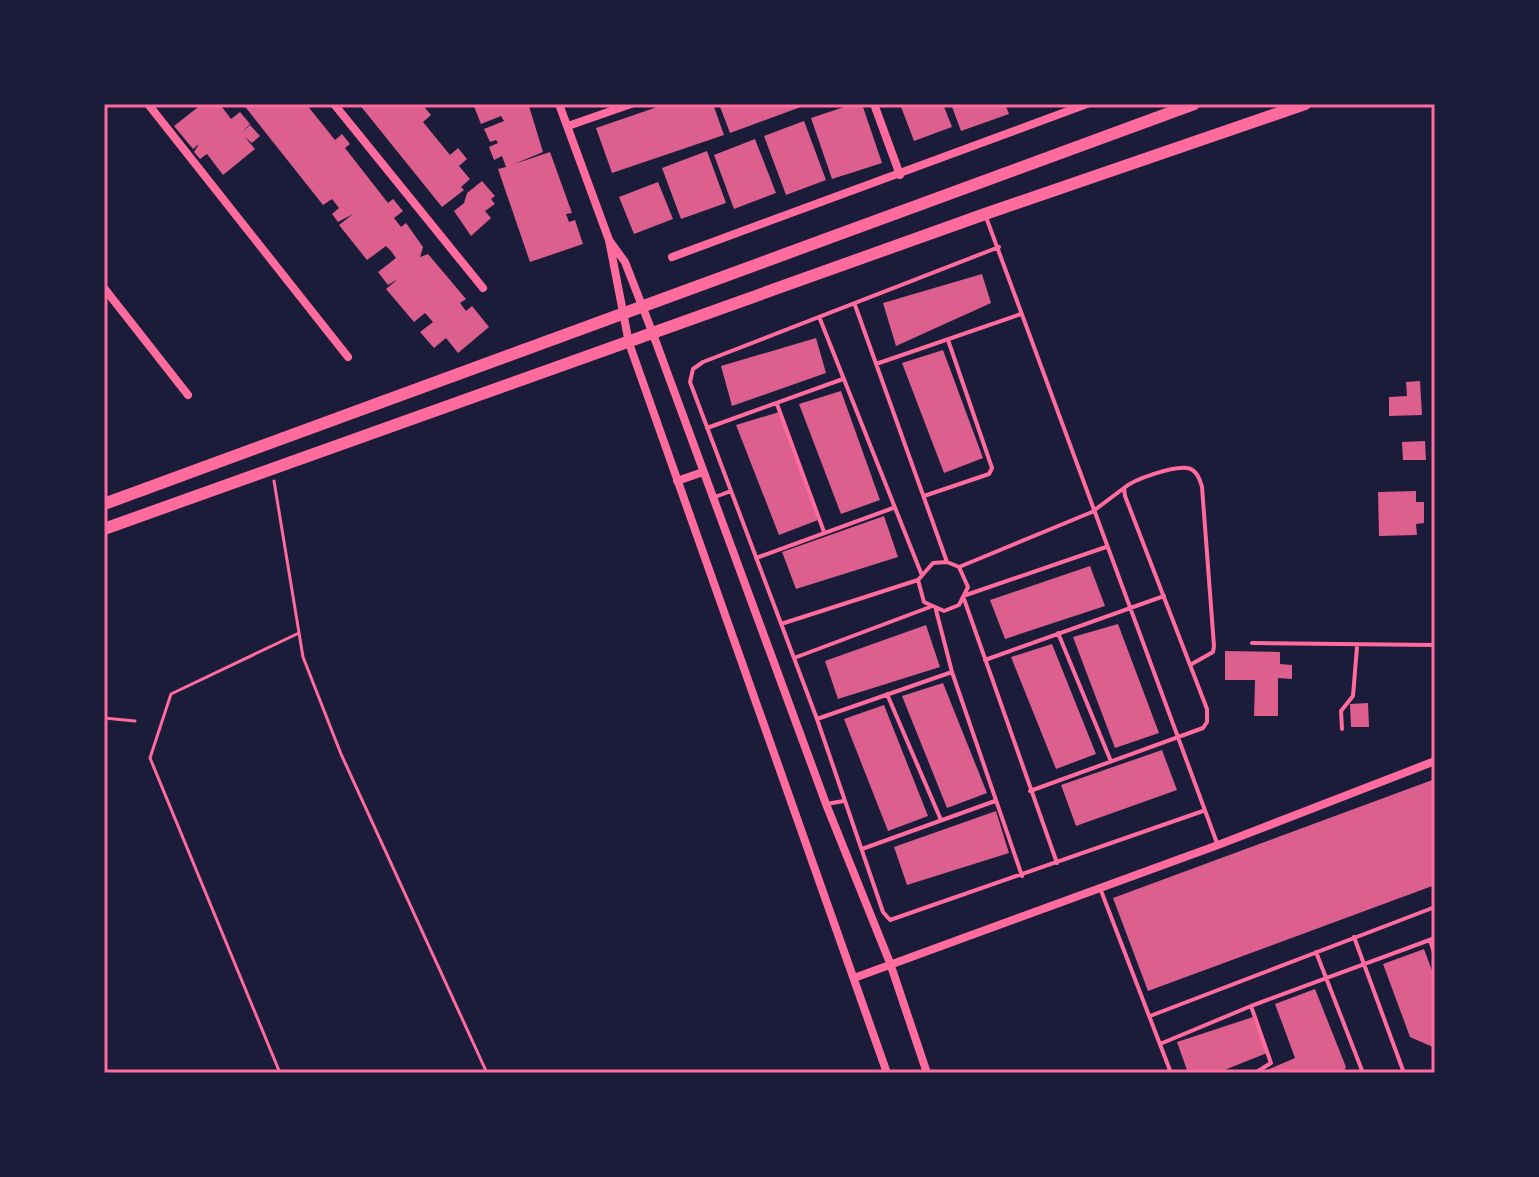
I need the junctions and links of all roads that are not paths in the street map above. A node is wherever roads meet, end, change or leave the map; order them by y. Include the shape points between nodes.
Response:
1 (148, 104) edge
2 (334, 104) edge
3 (559, 104) edge
4 (631, 104) edge
5 (874, 104) edge
6 (1087, 104) edge
7 (1194, 104) edge
8 (1305, 104) edge
9 (568, 126) junction
10 (900, 175) junction
11 (985, 214) junction
12 (609, 240) junction
13 (999, 247) junction
14 (672, 257) dead end
15 (104, 288) edge
16 (483, 288) dead end
17 (855, 305) junction
18 (642, 307) junction
19 (621, 314) junction
20 (1021, 314) junction
21 (820, 318) junction
22 (653, 334) junction
23 (948, 340) junction
24 (629, 343) junction
25 (348, 357) dead end
26 (876, 364) junction
27 (843, 379) junction
28 (188, 395) dead end
29 (777, 404) junction
30 (707, 428) junction
31 (703, 472) junction
32 (677, 481) junction
33 (1124, 488) junction
34 (731, 491) junction
35 (924, 496) junction
36 (713, 498) junction
37 (104, 504) edge
38 (893, 508) junction
39 (1092, 512) junction
40 (104, 529) edge
41 (824, 532) junction
42 (1106, 547) junction
43 (756, 558) junction
44 (947, 562) junction
45 (959, 567) junction
46 (921, 573) junction
47 (918, 580) junction
48 (1164, 596) junction
49 (965, 597) junction
50 (930, 607) junction
51 (1128, 608) junction
52 (936, 610) junction
53 (781, 624) junction
54 (1058, 633) junction
55 (1252, 643) dead end
56 (1435, 645) edge
57 (1357, 647) junction
58 (794, 658) junction
59 (985, 660) junction
60 (1190, 665) junction
61 (952, 672) junction
62 (887, 694) junction
63 (817, 719) junction
64 (1342, 729) dead end
65 (1176, 738) junction
66 (1110, 759) junction
67 (1435, 761) edge
68 (1030, 791) junction
69 (844, 801) junction
70 (996, 801) junction
71 (826, 804) junction
72 (1203, 811) junction
73 (941, 820) junction
74 (1218, 845) junction
75 (862, 849) junction
76 (1057, 863) junction
77 (1022, 876) junction
78 (1100, 888) junction
79 (1435, 907) edge
80 (1354, 937) junction
81 (1433, 939) edge
82 (1315, 951) junction
83 (1435, 956) edge
84 (890, 963) junction
85 (1365, 964) junction
86 (854, 978) junction
87 (1327, 978) junction
88 (1251, 1006) junction
89 (1150, 1016) junction
90 (1160, 1044) junction
91 (887, 1073) edge
92 (927, 1073) edge
93 (1171, 1073) edge
94 (1255, 1073) edge
95 (1363, 1073) edge
96 (1404, 1073) edge

1 - 25 street
2 - 16 street
3 - 9 street
4 - 9 street
5 - 10 street
6 - 10 street
7 - 18 main road
8 - 11 main road
9 - 12 street
10 - 14 street
11 - 13 lane
11 - 22 main road
12 - 18 street via 625,262
12 - 19 street
13 - 17 lane
13 - 20 lane
15 - 28 street
17 - 21 lane
17 - 26 lane
18 - 19 main road
18 - 22 street
19 - 24 street
19 - 37 main road
20 - 23 lane
20 - 39 lane
21 - 27 lane
21 - 30 lane via 693,369 690,382
22 - 24 main road
22 - 31 street
23 - 26 lane
23 - 35 lane via 992,468 989,474
24 - 32 street
24 - 40 main road
26 - 35 lane
27 - 29 lane
27 - 38 lane
29 - 30 lane
29 - 41 lane
30 - 34 lane
31 - 32 street
31 - 36 street
32 - 86 street
33 - 39 lane
33 - 48 lane
33 - 60 lane via 1136,479 1187,468 1200,478 1214,646 1213,652
34 - 36 lane
34 - 43 lane
35 - 44 lane
36 - 71 street
38 - 41 lane
38 - 46 lane
39 - 42 lane
39 - 45 lane
41 - 43 lane
42 - 49 lane
42 - 51 lane
43 - 53 lane
44 - 45 lane
44 - 46 lane via 933,563
45 - 49 lane via 967,580
46 - 47 lane
47 - 50 lane via 920,596
47 - 53 lane
48 - 51 lane
48 - 60 lane
49 - 52 lane via 952,609
49 - 59 lane
50 - 52 lane
50 - 58 lane
51 - 54 lane
51 - 65 lane
52 - 61 lane
53 - 58 lane
54 - 59 lane
54 - 66 lane
55 - 57 lane
56 - 57 lane
57 - 64 lane via 1353,696 1341,711
58 - 63 lane
59 - 68 lane
60 - 65 lane via 1207,722
61 - 62 lane
61 - 70 lane
62 - 63 lane
62 - 73 lane
63 - 69 lane
65 - 66 lane
65 - 72 lane
66 - 68 lane
67 - 74 street
68 - 76 lane
69 - 71 lane
69 - 75 lane
70 - 73 lane
70 - 77 lane
71 - 84 street
72 - 74 lane
72 - 76 lane
73 - 75 lane
74 - 78 street
75 - 77 lane via 890,920
76 - 77 lane
78 - 84 street
78 - 89 lane
79 - 80 lane
80 - 82 lane
80 - 85 lane
81 - 83 lane
81 - 85 lane
82 - 87 lane
82 - 89 lane
84 - 86 street
84 - 92 street
85 - 87 lane
85 - 96 lane
86 - 91 street
87 - 88 lane
87 - 95 lane
88 - 90 lane
88 - 94 lane via 1271,1063
89 - 90 lane
90 - 93 lane

